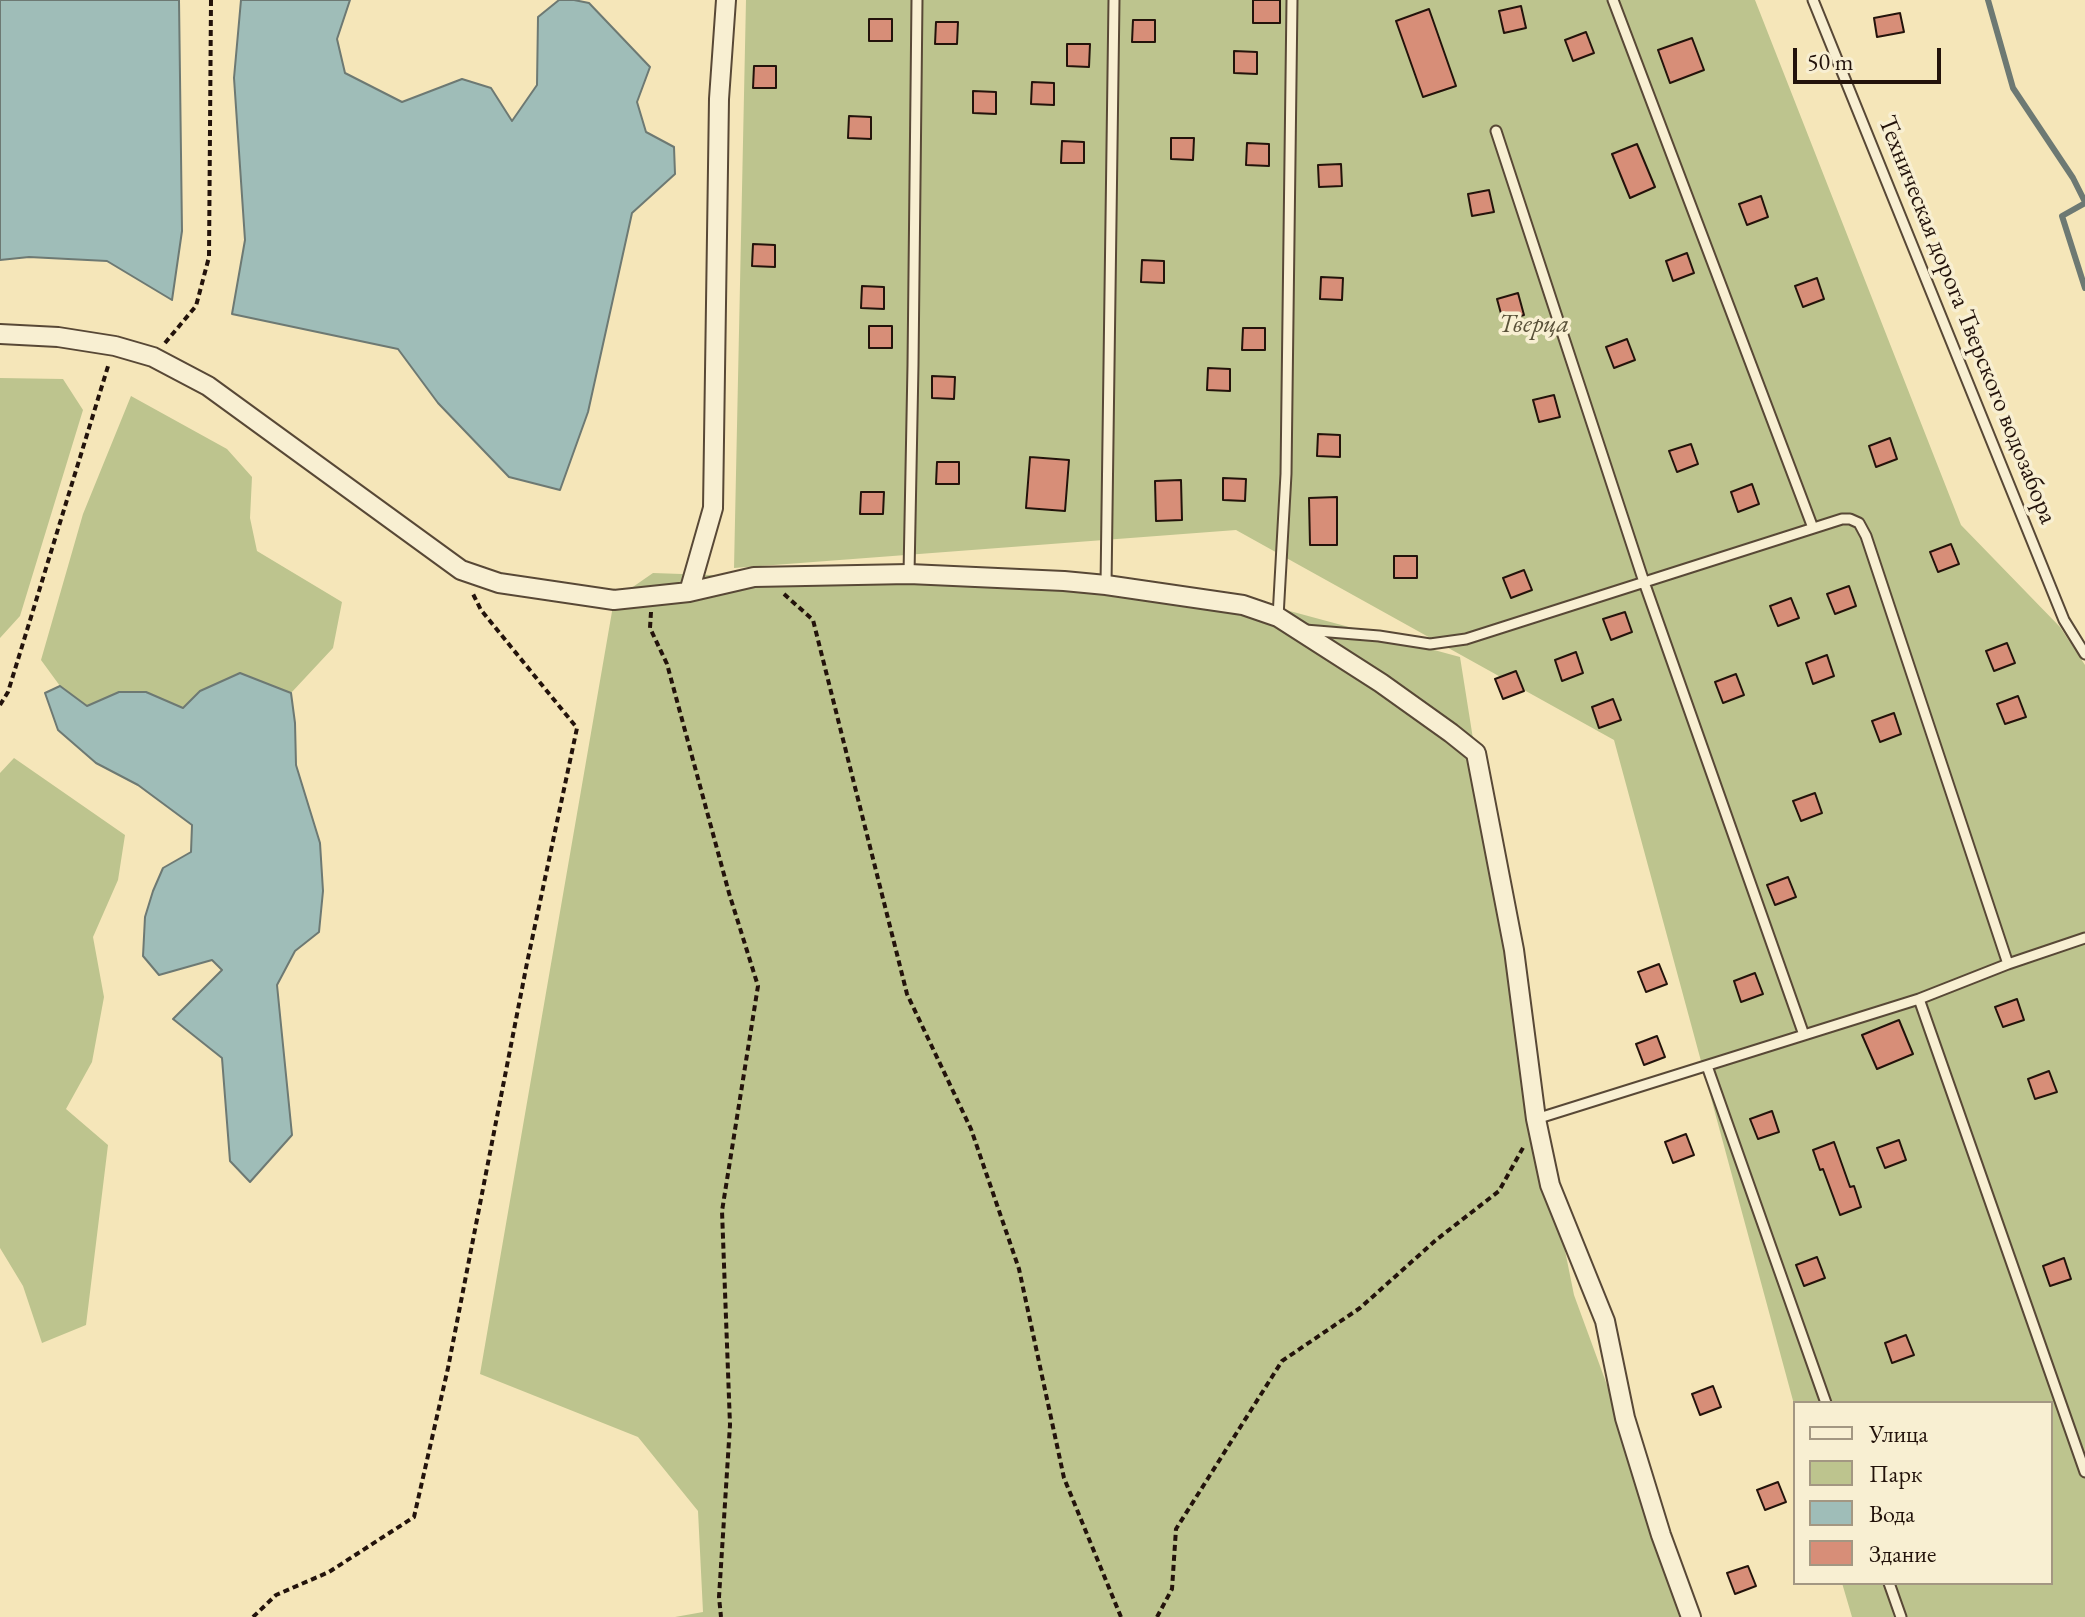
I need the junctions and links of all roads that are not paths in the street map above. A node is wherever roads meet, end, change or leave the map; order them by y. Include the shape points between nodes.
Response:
1 (726, 0) edge
2 (917, 0) edge
3 (1114, 0) edge
4 (1292, 0) edge
5 (1613, 0) edge
6 (1813, 0) edge
7 (1496, 131) dead end
8 (0, 334) edge
9 (1813, 528) junction
10 (909, 574) junction
11 (1644, 582) junction
12 (1106, 585) junction
13 (689, 592) junction
14 (1278, 617) junction
15 (1297, 629) junction
16 (2085, 654) edge
17 (2085, 938) edge
18 (2008, 964) junction
19 (1919, 999) junction
20 (1804, 1035) junction
21 (1707, 1066) junction
22 (1536, 1119) junction
23 (1825, 1401) edge
24 (2085, 1472) edge
25 (1890, 1585) edge
26 (1691, 1617) edge
27 (1901, 1617) edge

1 - 13 street via 719,99 713,508
2 - 10 lane
3 - 12 lane
4 - 14 lane via 1286,474
5 - 9 lane
6 - 16 lane, Техническая дорога Тверского водозабора via 2064,620
7 - 11 lane
8 - 13 street via 58,337 153,357 208,386 461,570 499,583 614,600
9 - 11 lane
9 - 18 lane via 1850,519 1866,536
10 - 12 street
10 - 13 street via 754,577
11 - 15 lane via 1466,639 1430,644
11 - 20 lane
12 - 14 street via 1243,605
14 - 15 street
15 - 22 street via 1476,753 1514,950
17 - 18 lane
18 - 19 lane
19 - 20 lane
19 - 24 lane
20 - 21 lane
21 - 22 lane
21 - 23 lane
22 - 26 street via 1550,1185 1605,1321 1625,1418
25 - 27 lane

